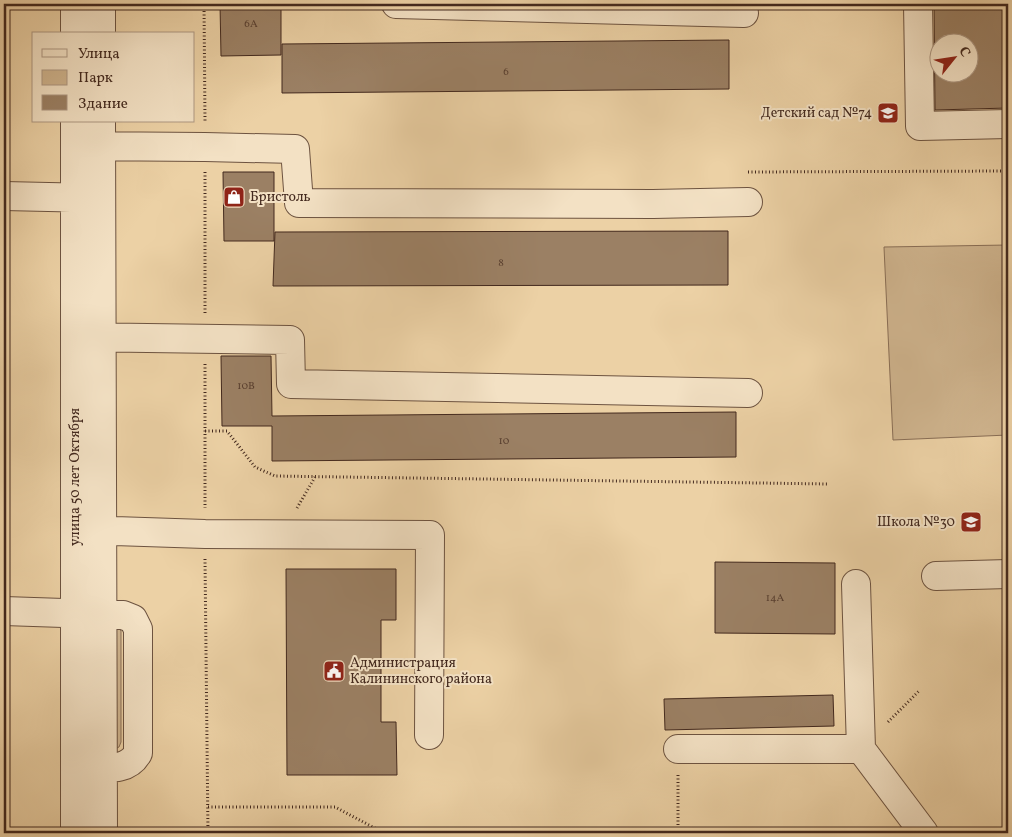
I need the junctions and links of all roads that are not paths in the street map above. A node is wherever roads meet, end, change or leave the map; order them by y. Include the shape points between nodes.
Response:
1 (76, 4) edge
2 (101, 4) edge
3 (396, 4) edge
4 (918, 4) edge
5 (744, 13) dead end
6 (75, 32) edge
7 (101, 32) edge
8 (1008, 124) edge
9 (88, 134) edge
10 (4, 196) edge
11 (89, 198) junction
12 (748, 202) dead end
13 (75, 337) junction
14 (102, 338) junction
15 (748, 394) dead end
16 (76, 530) junction
17 (102, 530) junction
18 (1008, 574) edge
19 (936, 576) dead end
20 (856, 584) dead end
21 (4, 611) edge
22 (76, 614) junction
23 (102, 614) junction
24 (429, 735) dead end
25 (678, 749) road end
26 (861, 749) junction
27 (76, 767) junction
28 (102, 767) junction
29 (76, 833) edge
30 (102, 833) edge
31 (924, 833) edge

1 - 6 street
2 - 7 street
3 - 5 street
4 - 8 street via 920,126
9 - 11 street, улица 50 лет Октября
9 - 12 street via 205,147 295,149 299,203
10 - 11 street
11 - 13 street, улица 50 лет Октября
11 - 14 street, улица 50 лет Октября
13 - 14 street
13 - 16 street, улица 50 лет Октября
14 - 15 street via 290,340 290,384
14 - 17 street, улица 50 лет Октября
16 - 17 street
16 - 22 street, улица 50 лет Октября
17 - 23 street, улица 50 лет Октября
17 - 24 street via 430,535
18 - 19 street
20 - 26 street
21 - 22 street
22 - 23 street
22 - 27 street, улица 50 лет Октября
23 - 28 street, улица 50 лет Октября
23 - 28 street via 133,619 138,629 138,753 133,762 122,767
25 - 26 street
26 - 31 street
27 - 28 street
27 - 29 street, улица 50 лет Октября
28 - 30 street, улица 50 лет Октября

